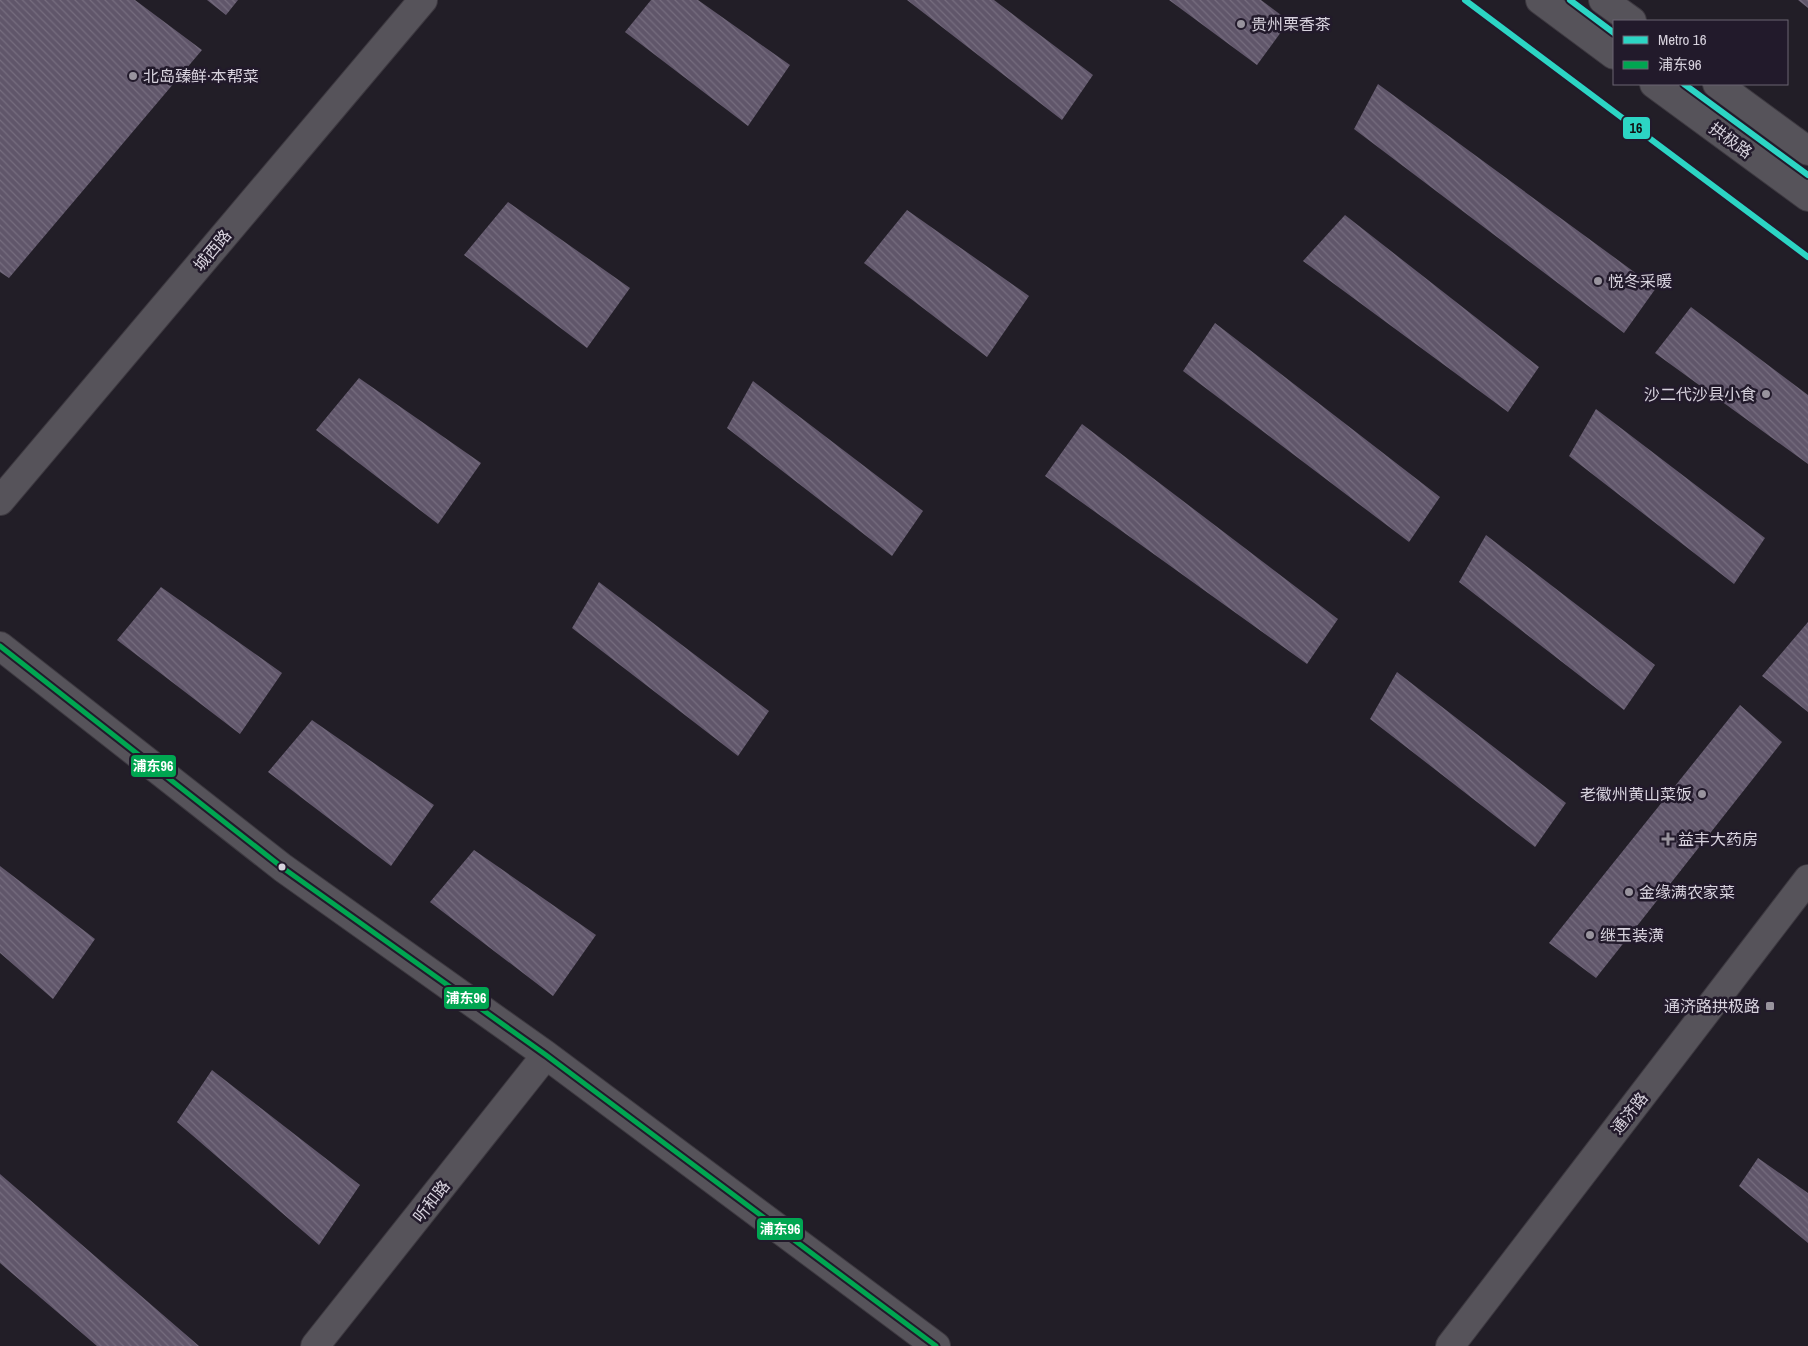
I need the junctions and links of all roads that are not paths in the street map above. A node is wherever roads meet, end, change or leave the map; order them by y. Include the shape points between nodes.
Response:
1 (423, 0) edge
2 (1540, 0) edge
3 (1603, 0) edge
4 (1631, 20) edge
5 (1613, 54) edge
6 (1655, 85) edge
7 (1718, 85) edge
8 (1808, 151) edge
9 (1808, 197) edge
10 (0, 501) edge
11 (0, 646) edge
12 (1808, 879) edge
13 (546, 1055) junction
14 (315, 1346) edge
15 (936, 1346) edge
16 (1450, 1346) edge

1 - 10 street, 城西路
2 - 5 street
3 - 4 street
6 - 9 street, 拱极路
7 - 8 street
11 - 13 street via 283,868
12 - 16 street, 通济路
13 - 14 street, 听和路
13 - 15 street

